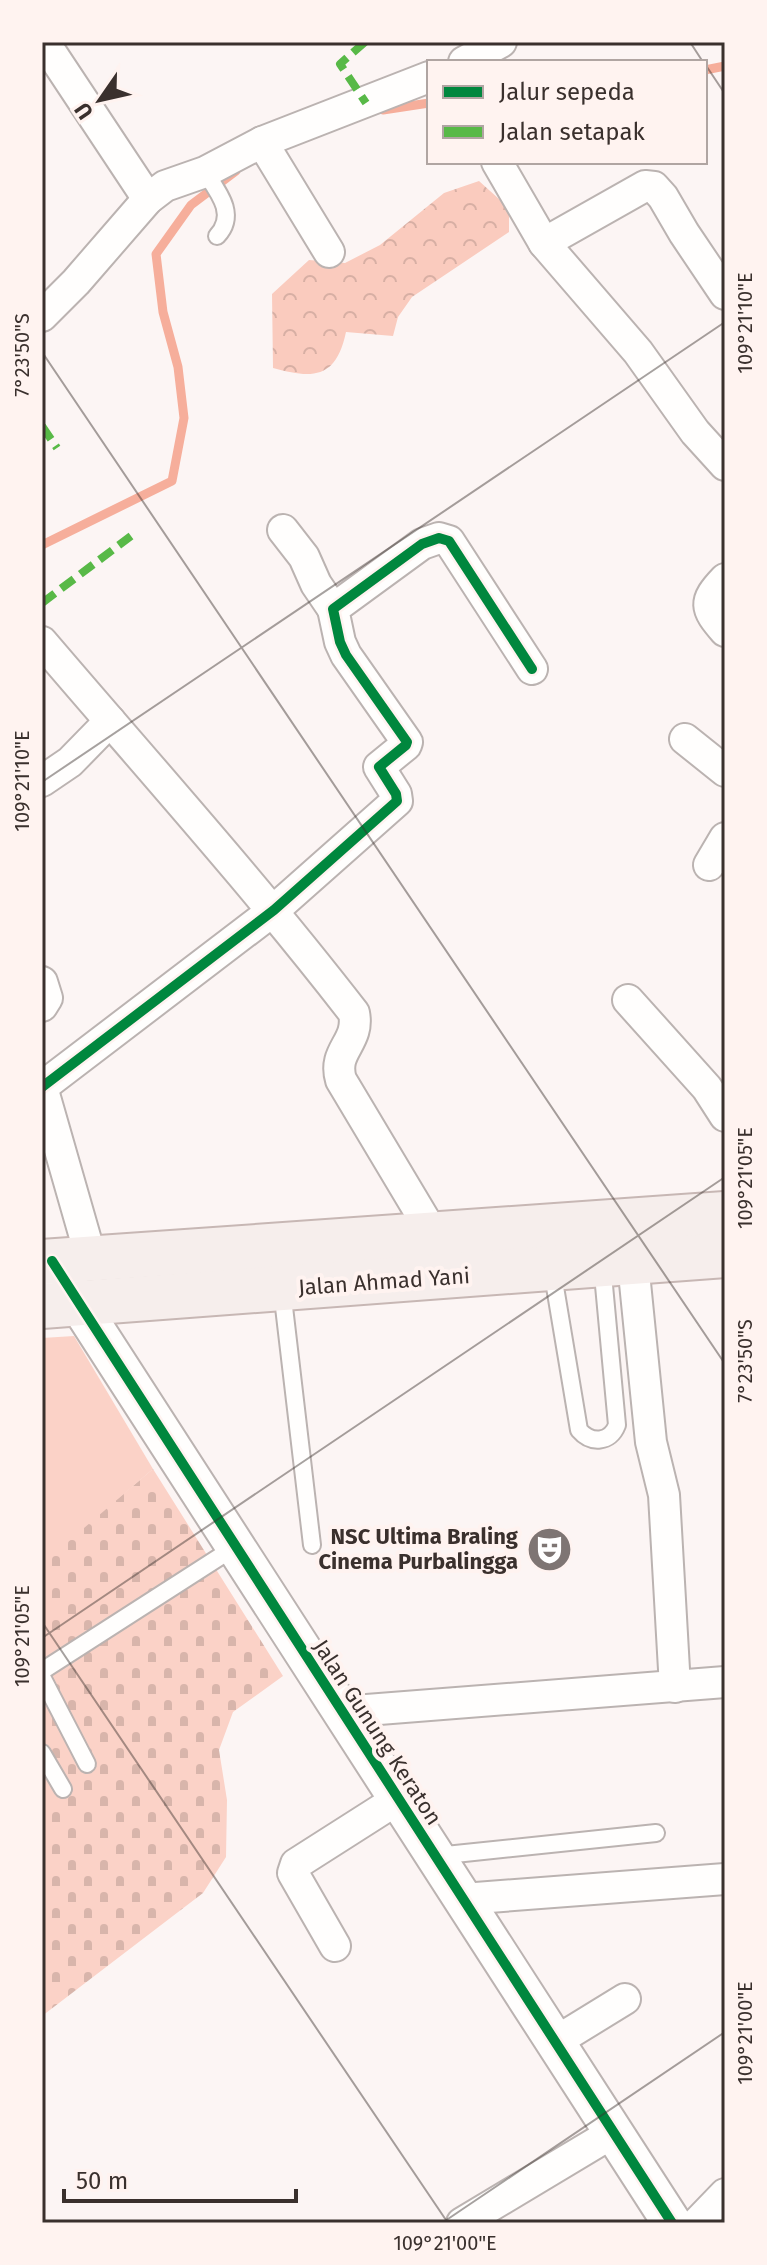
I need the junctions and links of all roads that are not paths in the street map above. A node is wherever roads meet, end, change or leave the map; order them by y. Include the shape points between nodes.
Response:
1 (501, 42) edge
2 (44, 46) edge
3 (468, 60) edge
4 (427, 78) edge
5 (267, 152) junction
6 (498, 164) edge
7 (211, 182) junction
8 (148, 199) junction
9 (217, 236) dead end
10 (544, 243) junction
11 (329, 252) dead end
12 (725, 294) edge
13 (42, 316) edge
14 (725, 465) edge
15 (283, 530) dead end
16 (725, 579) edge
17 (333, 609) junction
18 (725, 631) edge
19 (42, 642) edge
20 (532, 669) dead end
21 (110, 721) junction
22 (685, 739) dead end
23 (725, 771) edge
24 (42, 781) edge
25 (725, 838) edge
26 (709, 865) dead end
27 (274, 910) junction
28 (42, 982) edge
29 (628, 1000) dead end
30 (42, 1006) edge
31 (42, 1087) edge
32 (725, 1116) edge
33 (725, 1214) edge
34 (433, 1234) junction
35 (549, 1248) junction
36 (606, 1248) junction
37 (725, 1255) edge
38 (62, 1261) edge
39 (282, 1288) junction
40 (59, 1304) edge
41 (312, 1545) dead end
42 (235, 1547) junction
43 (42, 1674) edge
44 (725, 1682) edge
45 (675, 1687) junction
46 (341, 1712) junction
47 (42, 1753) edge
48 (87, 1764) dead end
49 (63, 1789) dead end
50 (398, 1799) junction
51 (656, 1833) dead end
52 (435, 1856) junction
53 (725, 1879) edge
54 (463, 1899) junction
55 (335, 1946) dead end
56 (625, 1999) dead end
57 (555, 2042) junction
58 (614, 2132) junction
59 (725, 2194) edge
60 (462, 2223) edge
61 (672, 2223) edge
62 (697, 2223) edge

1 - 3 street
2 - 8 street
4 - 5 street
5 - 7 street
5 - 11 street
6 - 10 street
7 - 8 street via 165,186
7 - 9 lane via 228,216
8 - 13 street
10 - 12 street via 645,186 654,187
10 - 14 street
15 - 17 street
16 - 18 street via 709,601 712,616
17 - 20 street via 422,544 439,538 449,541
17 - 27 street via 346,655 408,743 379,767 397,801
19 - 21 street
21 - 24 street via 70,762
21 - 27 street
22 - 23 street
25 - 26 street
27 - 31 street
27 - 34 street via 354,1013 354,1035 337,1068 341,1080
28 - 30 street via 47,998
29 - 32 street via 707,1088
31 - 38 street
33 - 36 main road, Jalan Ahmad Yani
34 - 35 main road, Jalan Ahmad Yani
34 - 38 main road, Jalan Ahmad Yani
35 - 36 main road, Jalan Ahmad Yani
35 - 36 lane via 579,1430 597,1440 617,1425
35 - 39 main road, Jalan Ahmad Yani
36 - 37 main road, Jalan Ahmad Yani
36 - 45 street via 664,1495
38 - 40 street, Jalan Gunung Keraton
39 - 40 main road, Jalan Ahmad Yani
39 - 41 lane
40 - 42 street, Jalan Gunung Keraton
42 - 43 lane
42 - 46 street, Jalan Gunung Keraton
43 - 48 lane
44 - 45 street
45 - 46 street
46 - 50 street, Jalan Gunung Keraton
47 - 49 lane
50 - 52 street, Jalan Gunung Keraton
50 - 55 street via 296,1864 293,1873
51 - 52 lane
52 - 54 street, Jalan Gunung Keraton
53 - 54 street
54 - 57 street, Jalan Gunung Keraton
56 - 57 street
57 - 58 street, Jalan Gunung Keraton
58 - 60 street
58 - 61 street, Jalan Gunung Keraton
59 - 62 street

